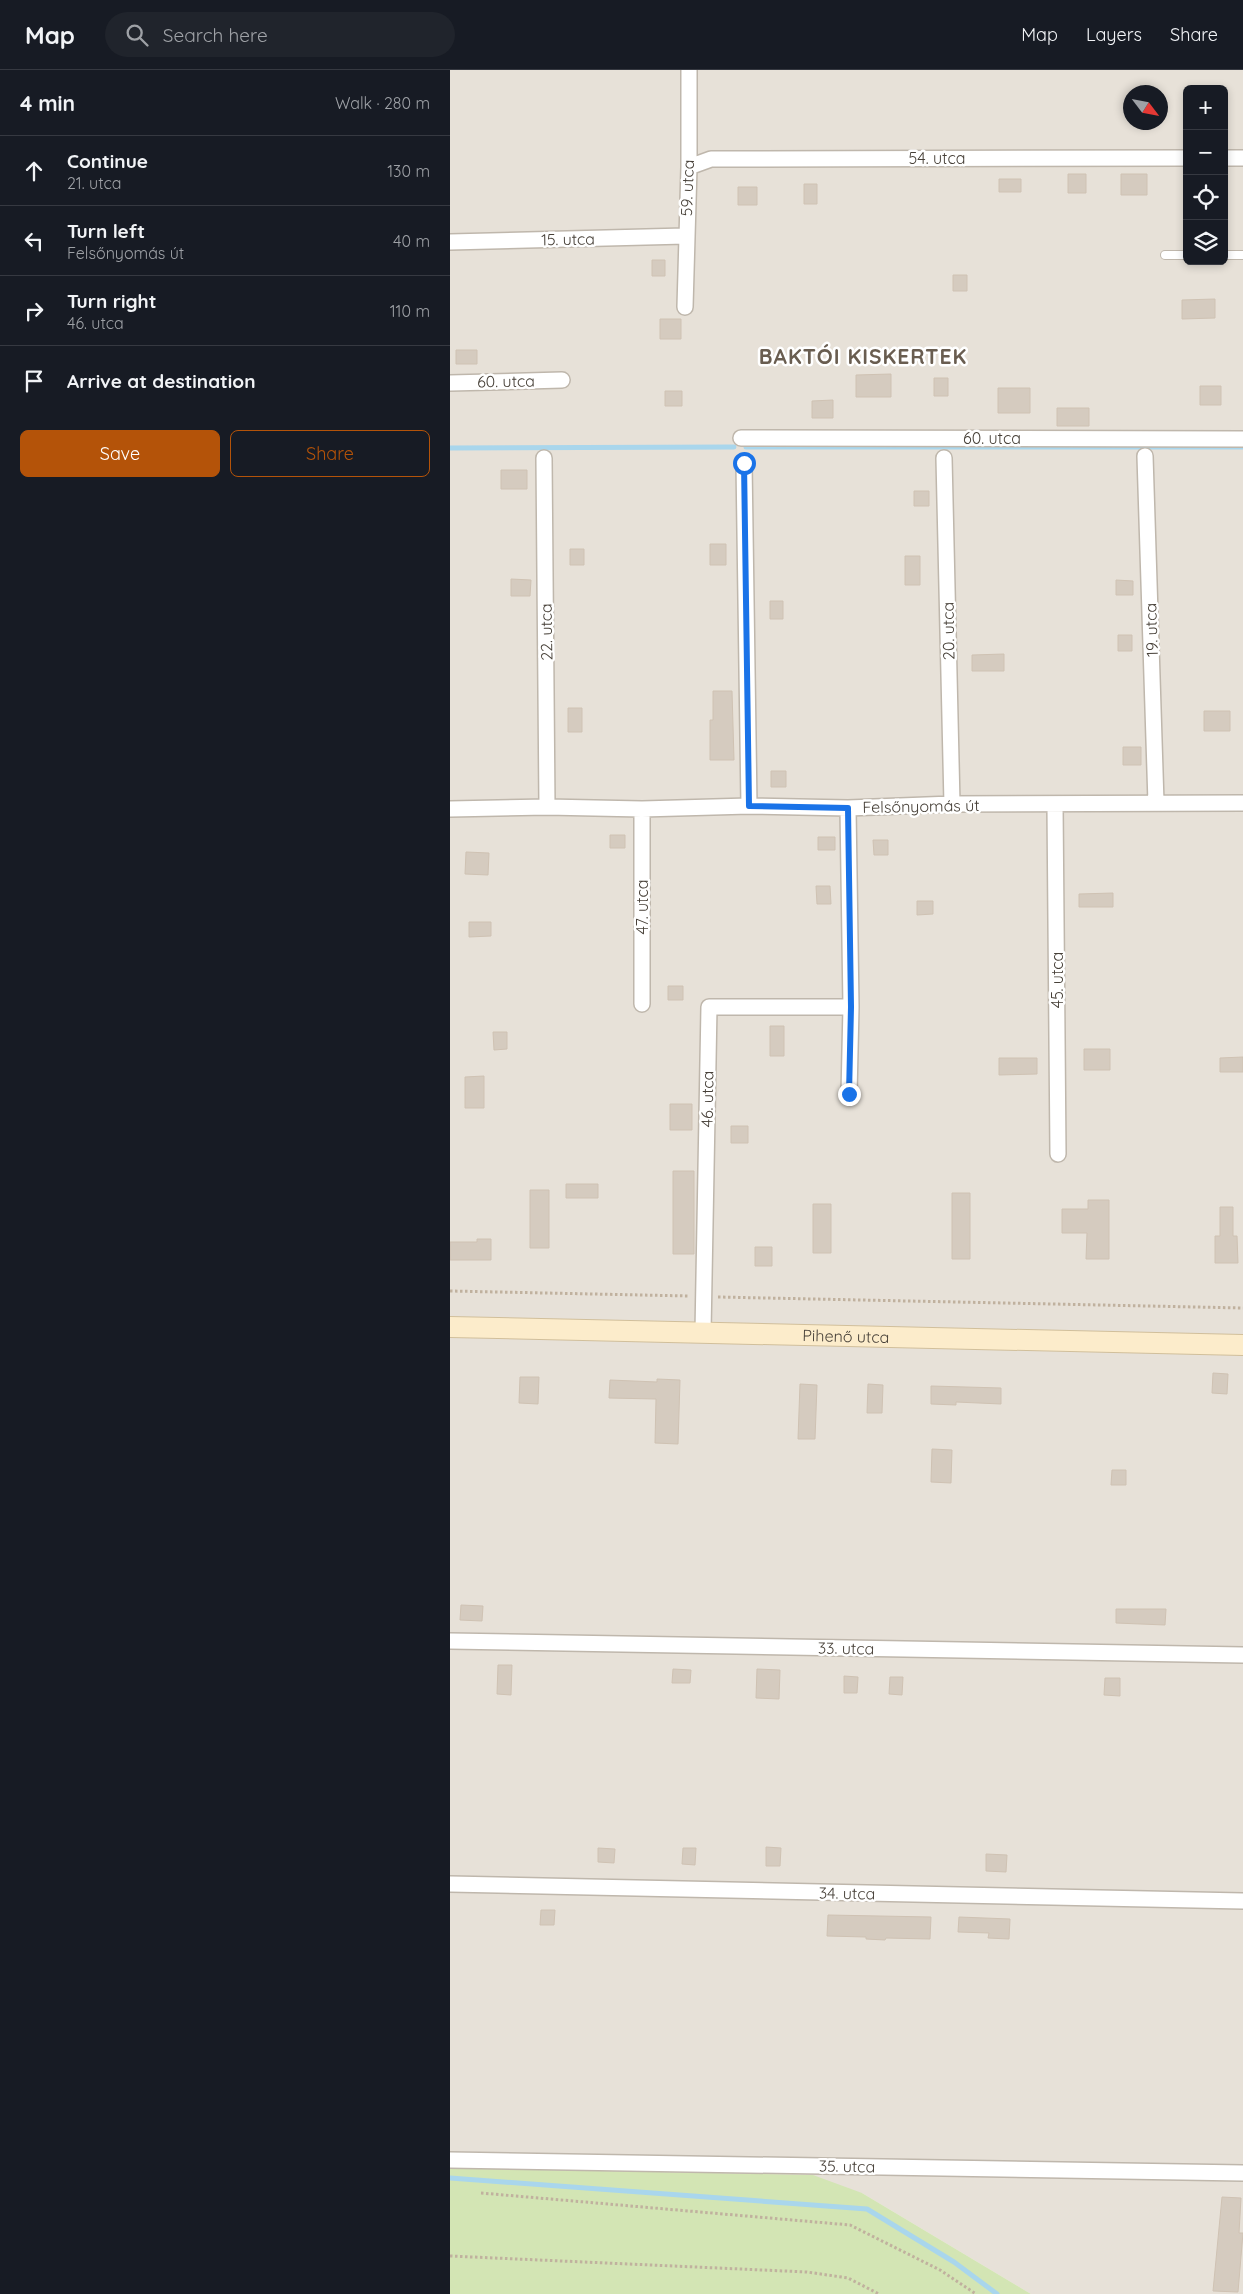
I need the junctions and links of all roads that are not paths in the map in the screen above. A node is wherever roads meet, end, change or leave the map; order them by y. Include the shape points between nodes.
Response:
1 (689, 70) edge
2 (1183, 158) edge
3 (1228, 158) edge
4 (1243, 158) edge
5 (689, 167) junction
6 (686, 236) junction
7 (450, 242) edge
8 (1165, 255) dead end
9 (1183, 255) edge
10 (1228, 255) edge
11 (1243, 255) edge
12 (684, 307) dead end
13 (562, 380) dead end
14 (450, 383) edge
15 (742, 438) dead end
16 (1243, 439) edge
17 (1145, 456) dead end
18 (544, 458) dead end
19 (944, 458) dead end
20 (744, 463) dead end
21 (1156, 803) junction
22 (1243, 803) edge
23 (952, 804) junction
24 (749, 806) junction
25 (1055, 806) junction
26 (547, 807) junction
27 (848, 808) junction
28 (450, 809) edge
29 (642, 809) junction
30 (642, 1004) dead end
31 (851, 1007) junction
32 (849, 1094) dead end
33 (1058, 1154) dead end
34 (450, 1327) edge
35 (703, 1332) junction
36 (1243, 1345) edge
37 (450, 1642) edge
38 (1243, 1655) edge
39 (450, 1884) edge
40 (1243, 1901) edge
41 (450, 2160) edge
42 (1243, 2174) edge

1 - 5 street, 59. utca
2 - 5 street, 54. utca via 711,159
3 - 4 street
5 - 6 street, 59. utca
6 - 7 street, 15. utca
6 - 12 street, 59. utca
8 - 9 lane
10 - 11 lane
13 - 14 street, 60. utca
15 - 16 street, 60. utca
17 - 21 street, 19. utca
18 - 26 street, 22. utca
19 - 23 street, 20. utca
20 - 24 street
21 - 22 street, Felsőnyomás út
21 - 25 street, Felsőnyomás út
23 - 25 street, Felsőnyomás út
23 - 27 street, Felsőnyomás út
24 - 27 street, Felsőnyomás út
24 - 29 street, Felsőnyomás út
25 - 33 street, 45. utca
26 - 28 street, Felsőnyomás út
26 - 29 street, Felsőnyomás út
27 - 31 street
29 - 30 street, 47. utca
31 - 32 street
31 - 35 street, 46. utca via 709,1007
34 - 35 street, Pihenő utca
35 - 36 street, Pihenő utca
37 - 38 street, 33. utca
39 - 40 street, 34. utca
41 - 42 street, 35. utca

